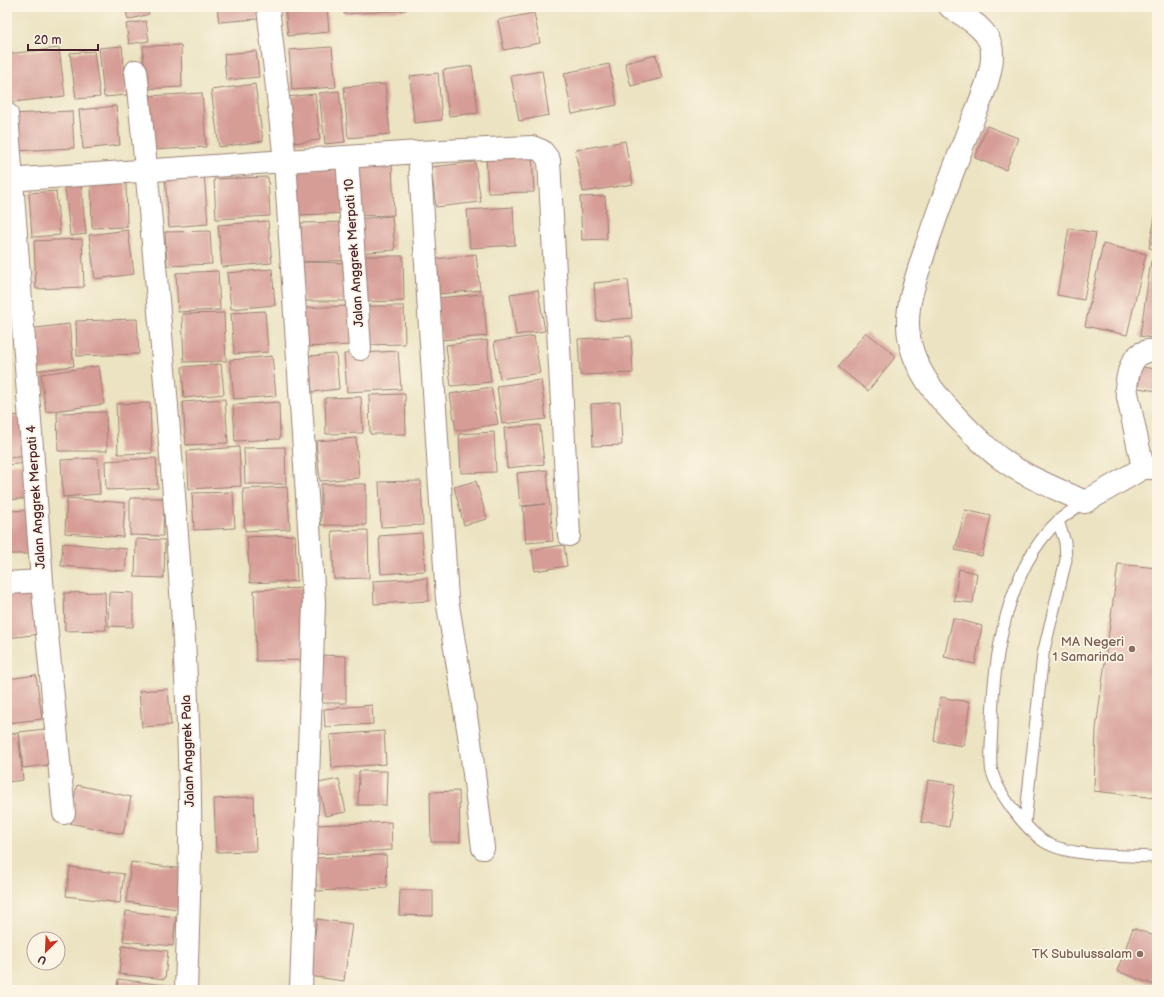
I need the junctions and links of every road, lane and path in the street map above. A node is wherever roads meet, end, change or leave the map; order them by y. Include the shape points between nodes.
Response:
1 (268, 7) edge
2 (950, 7) edge
3 (136, 71) dead end
4 (7, 114) edge
5 (419, 152) junction
6 (347, 157) junction
7 (285, 161) junction
8 (147, 170) junction
9 (9, 180) edge
10 (360, 349) dead end
11 (1157, 351) edge
12 (1150, 468) edge
13 (1085, 502) junction
14 (1058, 522) junction
15 (568, 535) dead end
16 (42, 581) junction
17 (7, 583) edge
18 (64, 813) dead end
19 (1024, 823) junction
20 (483, 848) dead end
21 (1157, 856) edge
22 (186, 990) edge
23 (301, 990) edge

1 - 7 street
2 - 13 street via 988,37 992,46 992,58 986,83 938,211 910,297 908,328 913,357 936,395 999,458 1023,473
3 - 8 street, Jalan Anggrek Pala
4 - 9 street, Jalan Anggrek Merpati 4
5 - 6 street
5 - 15 street via 532,147 542,151 549,160
5 - 20 street via 447,599 470,741
6 - 7 street
6 - 10 street, Jalan Anggrek Merpati 10
7 - 8 street
7 - 23 street via 314,602
8 - 9 street
8 - 22 street, Jalan Anggrek Pala via 176,512 184,640 190,800
9 - 16 street, Jalan Anggrek Merpati 4
11 - 12 street via 1149,350 1139,354 1132,363 1126,388
12 - 13 street
13 - 14 lane
14 - 19 lane via 1065,542 1066,560 1043,654
14 - 19 lane via 1039,545 1014,594 1001,633 995,667 992,697 992,771 1007,801
16 - 17 street
16 - 18 street, Jalan Anggrek Merpati 4
19 - 21 lane via 1042,840 1056,848 1072,852

